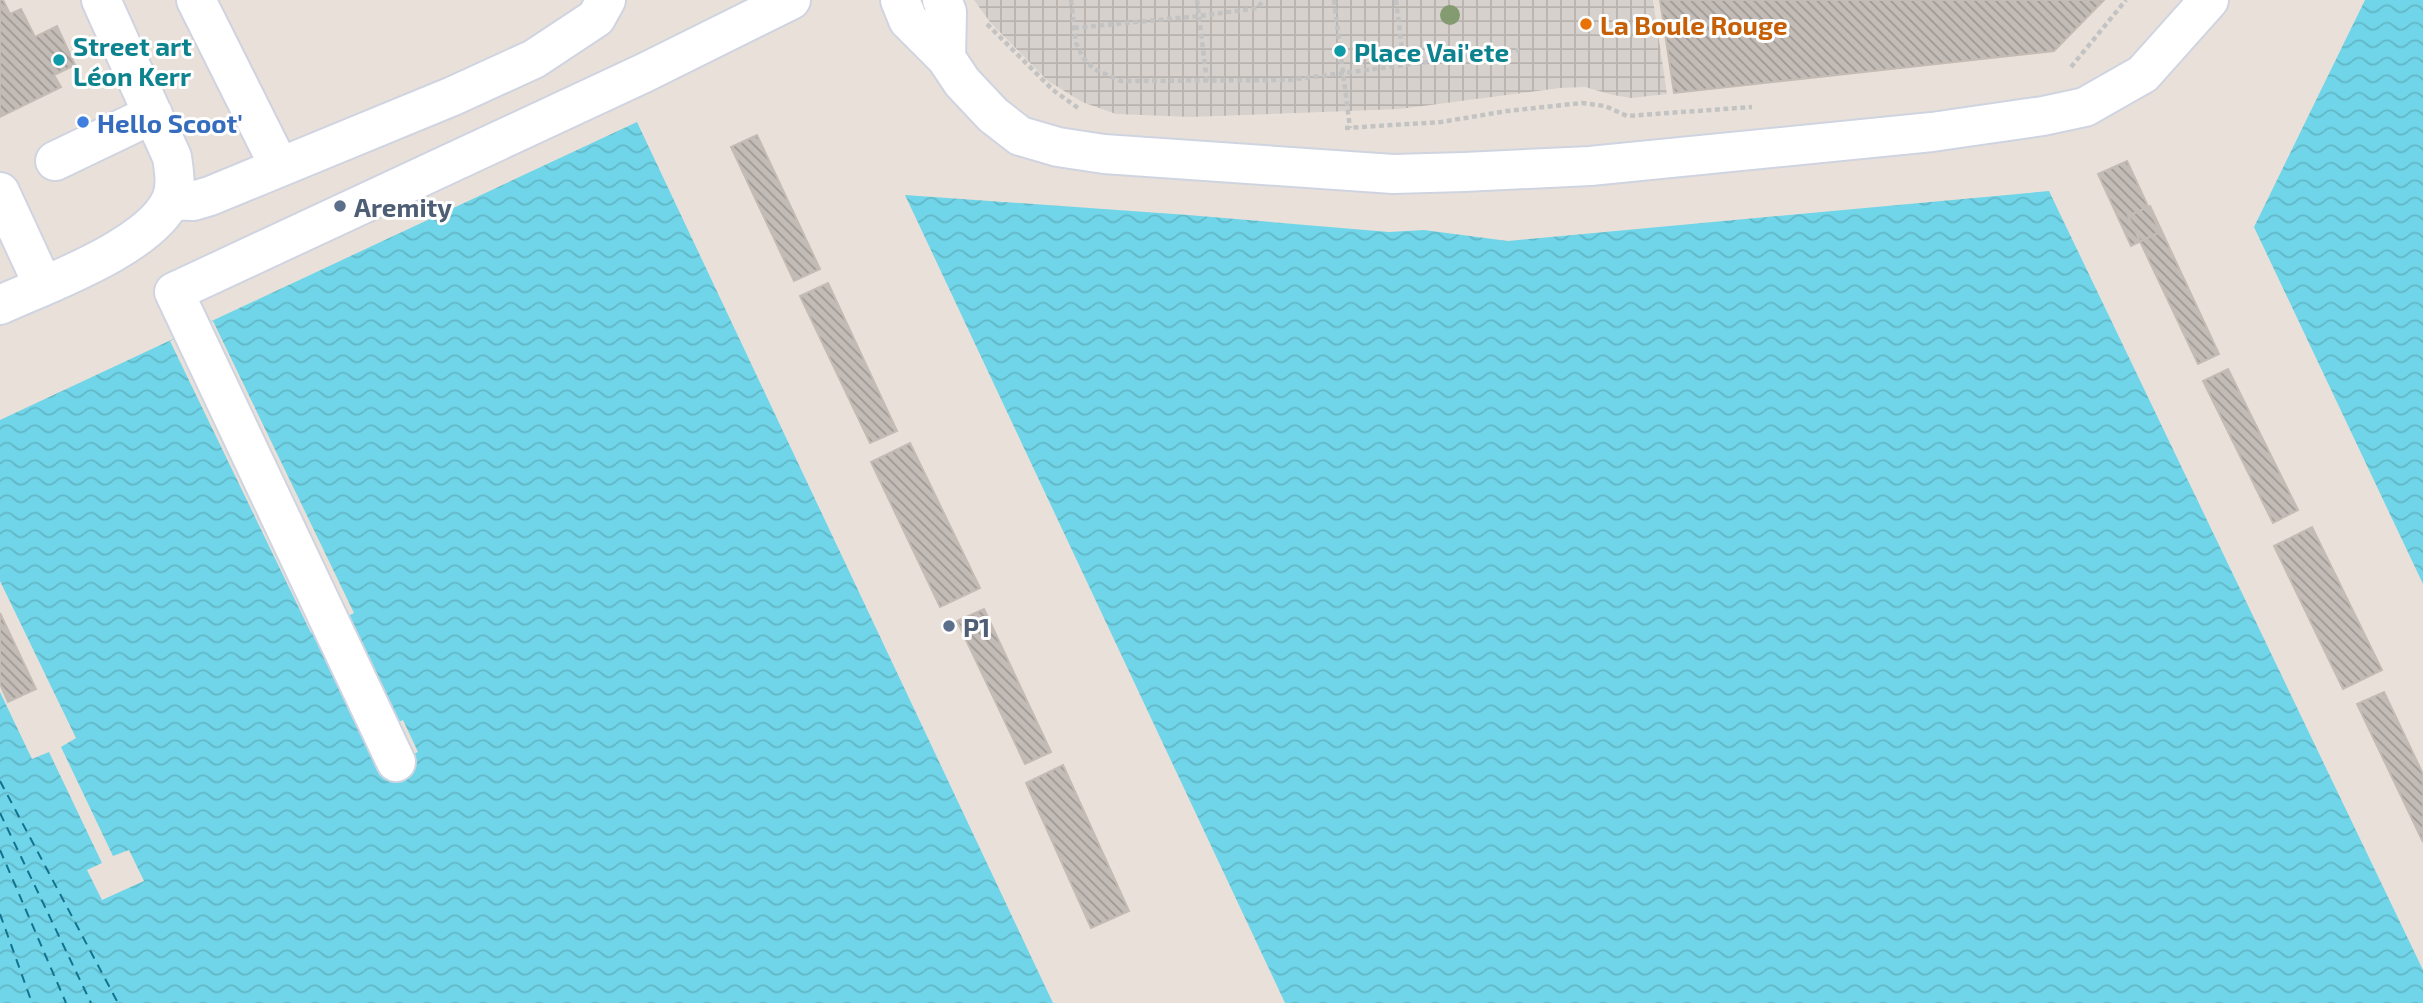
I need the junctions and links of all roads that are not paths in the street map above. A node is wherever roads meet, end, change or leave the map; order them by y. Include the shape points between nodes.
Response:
1 (101, 0) edge
2 (196, 0) edge
3 (606, 0) edge
4 (790, 0) edge
5 (900, 0) edge
6 (942, 0) edge
7 (2209, 0) edge
8 (946, 58) junction
9 (153, 114) junction
10 (55, 161) dead end
11 (279, 166) junction
12 (0, 192) edge
13 (171, 200) junction
14 (43, 285) junction
15 (0, 305) edge
16 (396, 762) dead end

1 - 9 street
2 - 11 street
3 - 11 street via 596,19 534,60
4 - 16 street via 645,73 174,292
5 - 8 street via 908,20
6 - 8 street via 947,12
7 - 8 street via 2143,74 2085,107 1932,132 1545,169 1393,174 1058,147 1020,136 993,115
9 - 10 street
9 - 13 street via 173,158 176,180
11 - 13 street via 210,196
12 - 14 street
13 - 14 street via 134,240
14 - 15 street

